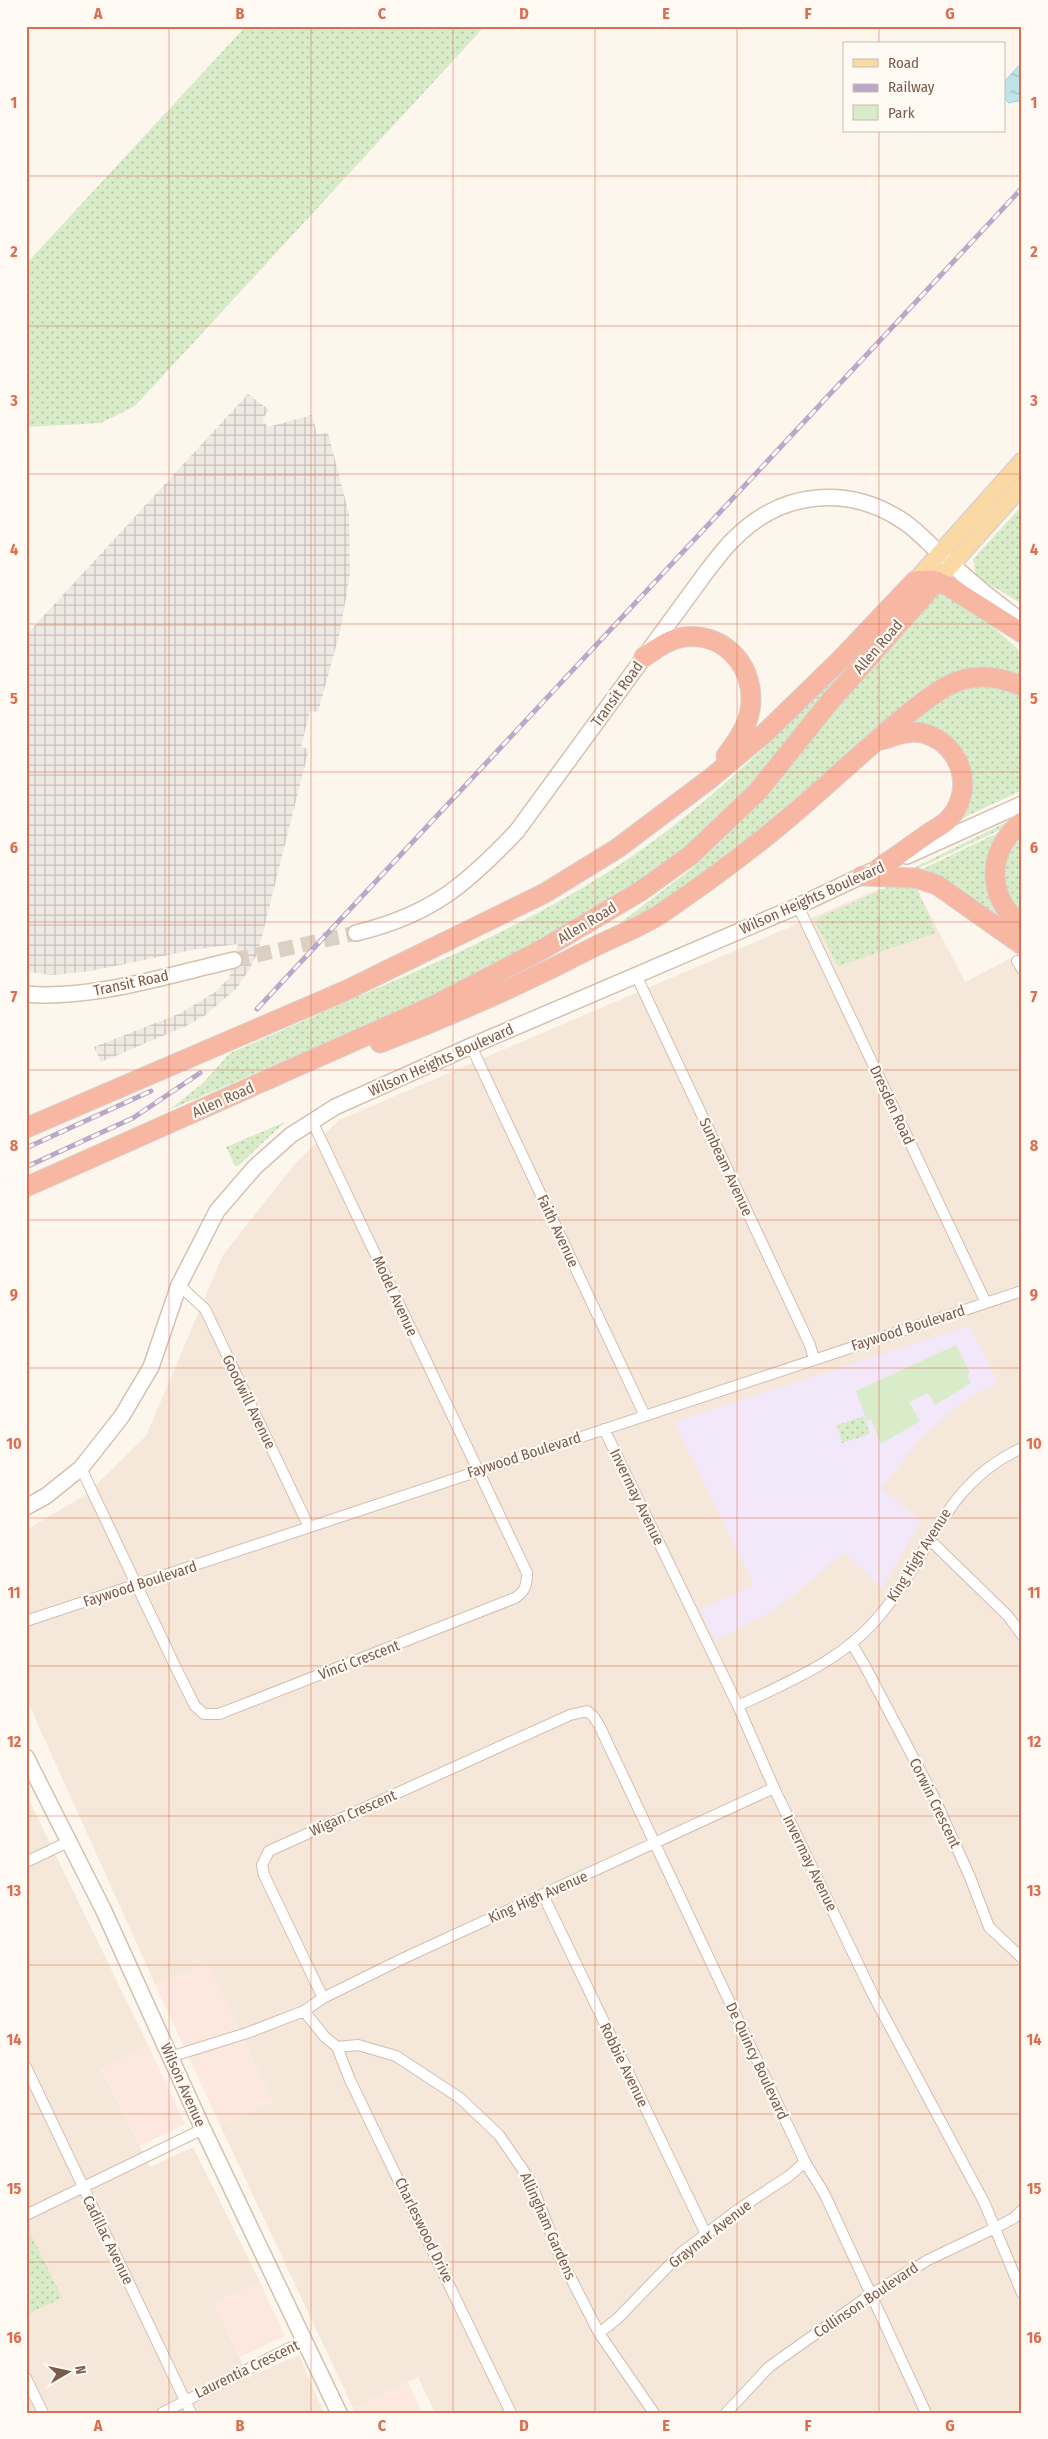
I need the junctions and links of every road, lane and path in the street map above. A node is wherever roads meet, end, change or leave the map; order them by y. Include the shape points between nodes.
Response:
1 (1022, 462) edge
2 (1022, 486) edge
3 (939, 553) junction
4 (952, 565) junction
5 (916, 581) junction
6 (937, 581) junction
7 (979, 605) junction
8 (1022, 621) edge
9 (1022, 632) edge
10 (1022, 648) edge
11 (644, 658) junction
12 (1022, 686) edge
13 (872, 743) junction
14 (711, 778) junction
15 (1022, 804) edge
16 (1022, 822) edge
17 (870, 872) junction
18 (798, 906) junction
19 (1022, 926) edge
20 (356, 933) tunnel mouth
21 (1020, 958) edge
22 (234, 960) tunnel mouth
23 (636, 975) junction
24 (26, 994) edge
25 (471, 1046) junction
26 (240, 1092) junction
27 (312, 1121) junction
28 (26, 1128) edge
29 (26, 1187) edge
30 (180, 1285) junction
31 (1022, 1291) edge
32 (986, 1303) junction
33 (814, 1359) junction
34 (645, 1416) junction
35 (604, 1429) junction
36 (1022, 1448) edge
37 (81, 1468) junction
38 (478, 1470) junction
39 (26, 1507) edge
40 (309, 1527) junction
41 (930, 1540) junction
42 (137, 1584) junction
43 (26, 1621) edge
44 (1022, 1635) edge
45 (852, 1644) junction
46 (738, 1706) junction
47 (587, 1711) joint
48 (26, 1757) edge
49 (774, 1788) junction
50 (70, 1841) junction
51 (656, 1844) junction
52 (26, 1862) edge
53 (543, 1896) junction
54 (1022, 1958) edge
55 (323, 1998) junction
56 (304, 2010) junction
57 (337, 2047) junction
58 (170, 2057) junction
59 (26, 2067) edge
60 (203, 2129) junction
61 (805, 2162) junction
62 (83, 2188) junction
63 (1022, 2210) edge
64 (26, 2215) edge
65 (995, 2228) junction
66 (706, 2234) junction
67 (1022, 2293) edge
68 (870, 2294) junction
69 (599, 2333) junction
70 (305, 2340) junction
71 (26, 2378) edge
72 (186, 2399) junction
73 (43, 2413) edge
74 (162, 2413) edge
75 (192, 2413) edge
76 (339, 2413) edge
77 (511, 2413) edge
78 (654, 2413) edge
79 (726, 2413) edge
80 (926, 2413) edge

1 - 3 main road, Allen Road
2 - 4 main road, Allen Road
3 - 4 main road, Transit Road
3 - 5 main road, Allen Road
3 - 11 main road, Transit Road via 925,548 888,513 855,499 830,496 789,502 765,514 734,538
4 - 6 main road, Allen Road
4 - 8 main road, Transit Road
5 - 6 highway
5 - 14 highway, Allen Road via 766,732
6 - 7 highway
6 - 26 highway, Allen Road via 832,699 758,791 691,855 641,891 545,948 433,1006
7 - 9 highway
7 - 10 highway
11 - 14 highway via 674,640 696,637 727,647 742,664 750,682 748,719 742,734
11 - 20 main road, Transit Road via 518,831 482,868 454,892 435,903 385,926
12 - 13 highway via 1005,679 975,676 957,680 937,691
13 - 17 highway via 908,732 940,740 954,753 962,771 962,799 948,820
13 - 26 highway via 797,811 660,914 541,975 404,1033 298,1074
14 - 28 highway, Allen Road via 618,848 537,897 347,990
15 - 17 main road, Wilson Heights Boulevard
16 - 19 highway via 1005,840 994,875 1002,905
17 - 18 main road, Wilson Heights Boulevard
17 - 21 highway via 937,884
18 - 23 main road, Wilson Heights Boulevard
18 - 32 street, Dresden Road
22 - 24 main road, Transit Road via 97,990 48,996
23 - 25 main road, Wilson Heights Boulevard
23 - 33 street, Sunbeam Avenue via 810,1344
25 - 27 main road, Wilson Heights Boulevard via 335,1107
25 - 34 street, Faith Avenue
26 - 29 highway, Allen Road
27 - 30 main road, Wilson Heights Boulevard via 255,1167 217,1211
27 - 38 street, Model Avenue
30 - 37 main road, Wilson Heights Boulevard via 151,1367 122,1416
30 - 40 street, Goodwill Avenue via 204,1309
31 - 32 street, Faywood Boulevard
32 - 33 street, Faywood Boulevard
33 - 34 street, Faywood Boulevard
34 - 35 street, Faywood Boulevard
35 - 38 street, Faywood Boulevard
35 - 46 street, Invermay Avenue
36 - 41 street, King High Avenue via 969,1483 951,1504
37 - 39 main road, Wilson Heights Boulevard via 46,1496
37 - 42 street
38 - 40 street, Faywood Boulevard
38 - 42 street, Vinci Crescent via 527,1573 524,1592 218,1714 204,1714 195,1706
40 - 42 street, Faywood Boulevard
41 - 44 street via 1008,1616
41 - 45 street, King High Avenue via 881,1615
42 - 43 street, Faywood Boulevard
45 - 46 street, King High Avenue via 813,1670
45 - 54 street, Corwin Crescent via 933,1795 989,1927
46 - 49 street, Invermay Avenue
47 - 51 street, De Quincy Boulevard via 599,1725
47 - 55 street, Wigan Crescent via 570,1715 269,1851 262,1865 264,1875
48 - 50 main road, Wilson Avenue
49 - 51 street, King High Avenue
49 - 65 street, Invermay Avenue via 873,1995
50 - 52 street
50 - 58 main road, Wilson Avenue
51 - 53 street, King High Avenue
51 - 61 street, De Quincy Boulevard
53 - 55 street, King High Avenue
53 - 66 street, Robbie Avenue
55 - 56 street, King High Avenue
56 - 57 street
56 - 58 street via 247,2033
57 - 69 street, Allingham Gardens via 358,2045 396,2056 460,2098 499,2135 530,2180 560,2257
57 - 77 street, Charleswood Drive
58 - 60 main road, Wilson Avenue
59 - 62 street, Cadillac Avenue
60 - 62 street
60 - 70 main road, Wilson Avenue
61 - 66 street, Graymar Avenue
61 - 68 street, De Quincy Boulevard via 824,2193
62 - 64 street
62 - 72 street, Cadillac Avenue
63 - 65 street, Collinson Boulevard
65 - 67 street, Invermay Avenue
65 - 68 street, Collinson Boulevard via 928,2260
66 - 69 street, Graymar Avenue via 681,2253 618,2319
68 - 79 street, Collinson Boulevard via 769,2367
68 - 80 street, De Quincy Boulevard
69 - 78 street, Allingham Gardens
70 - 72 street, Laurentia Crescent
70 - 76 main road, Wilson Avenue
71 - 73 street
72 - 74 street, Laurentia Crescent
72 - 75 street, Cadillac Avenue

